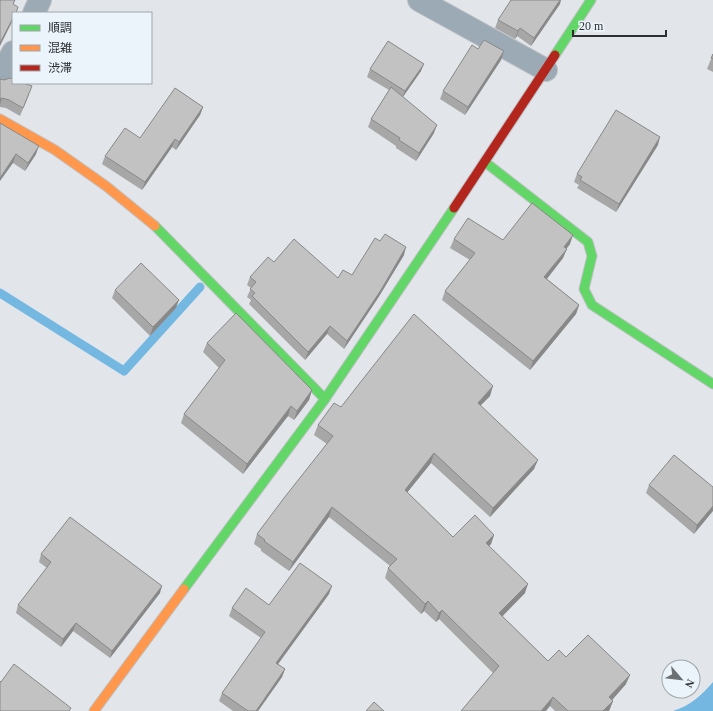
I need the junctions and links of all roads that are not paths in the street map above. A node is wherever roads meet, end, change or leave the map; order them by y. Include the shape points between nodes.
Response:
1 (40, 0) edge
2 (419, 0) edge
3 (591, 0) edge
4 (34, 12) edge
5 (12, 54) edge
6 (546, 70) junction
7 (0, 76) edge
8 (0, 119) edge
9 (485, 162) junction
10 (713, 384) edge
11 (325, 399) junction
12 (94, 711) edge

1 - 4 street
2 - 6 street
3 - 6 street
5 - 7 street
6 - 9 street
8 - 11 street via 55,150 106,186 156,227
9 - 10 street via 588,242 592,256 584,289 592,305
9 - 11 street
11 - 12 street

